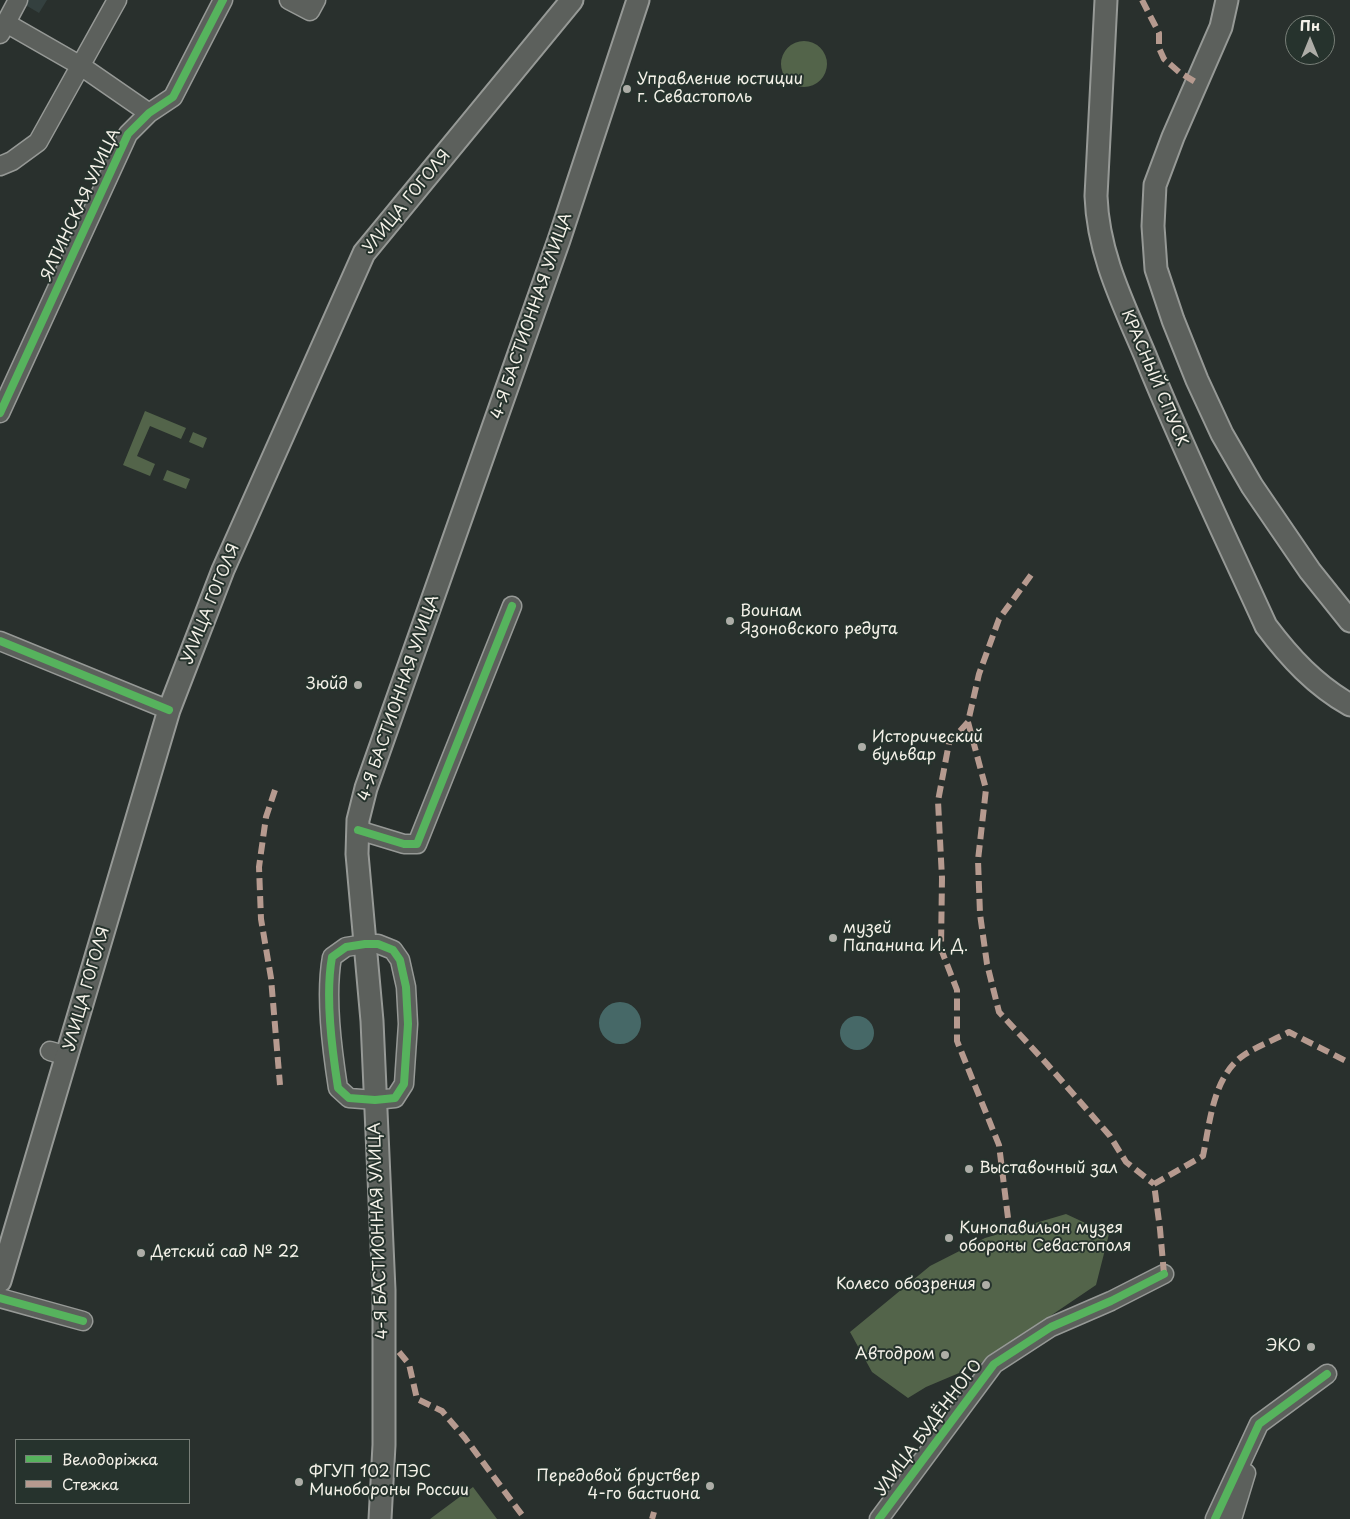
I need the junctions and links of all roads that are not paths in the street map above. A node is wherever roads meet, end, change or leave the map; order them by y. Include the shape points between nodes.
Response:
1 (18, 0) edge
2 (116, 0) edge
3 (223, 0) edge
4 (289, 0) edge
5 (316, 0) edge
6 (572, 0) edge
7 (638, 0) edge
8 (1106, 0) edge
9 (1227, 0) edge
10 (3, 28) edge
11 (81, 66) junction
12 (149, 113) junction
13 (0, 166) edge
14 (0, 413) edge
15 (512, 606) dead end
16 (1350, 621) edge
17 (0, 641) edge
18 (1350, 704) edge
19 (169, 710) junction
20 (358, 830) junction
21 (365, 944) junction
22 (375, 1100) junction
23 (1164, 1274) dead end
24 (0, 1281) edge
25 (0, 1298) edge
26 (83, 1321) dead end
27 (1327, 1374) dead end
28 (1259, 1424) junction
29 (380, 1519) edge
30 (879, 1519) edge
31 (1215, 1519) edge
32 (1232, 1519) edge

1 - 10 street
2 - 11 street
3 - 12 street, ЯЛТИНСКАЯ УЛИЦА via 173,98
4 - 5 street via 310,11
6 - 19 main road, УЛИЦА ГОГОЛЯ via 364,253 223,570
7 - 20 main road, 4-Я БАСТИОННАЯ УЛИЦА via 559,240 366,788
8 - 18 main road, КРАСНЫЙ СПУСК via 1096,196 1097,219 1107,264 1174,428 1266,626 1310,677
9 - 16 main road via 1221,27 1155,185 1156,269 1172,320 1222,434 1252,486 1310,571
10 - 11 street
11 - 12 street
11 - 13 street via 38,142
12 - 14 street, ЯЛТИНСКАЯ УЛИЦА via 128,134
15 - 20 street via 417,844 404,844
17 - 19 street
19 - 24 main road, УЛИЦА ГОГОЛЯ via 59,1053
20 - 21 main road, 4-Я БАСТИОННАЯ УЛИЦА
21 - 22 main road, 4-Я БАСТИОННАЯ УЛИЦА
21 - 22 street via 378,944 393,950 400,960 406,987 408,1024 404,1084 395,1098
21 - 22 street via 346,947 332,957 328,975 338,1088 349,1098
22 - 29 main road, 4-Я БАСТИОННАЯ УЛИЦА via 384,1290 384,1445
23 - 30 street, УЛИЦА БУДЁННОГО via 1051,1327 994,1364
25 - 26 street
27 - 28 street
28 - 31 street
28 - 32 street

